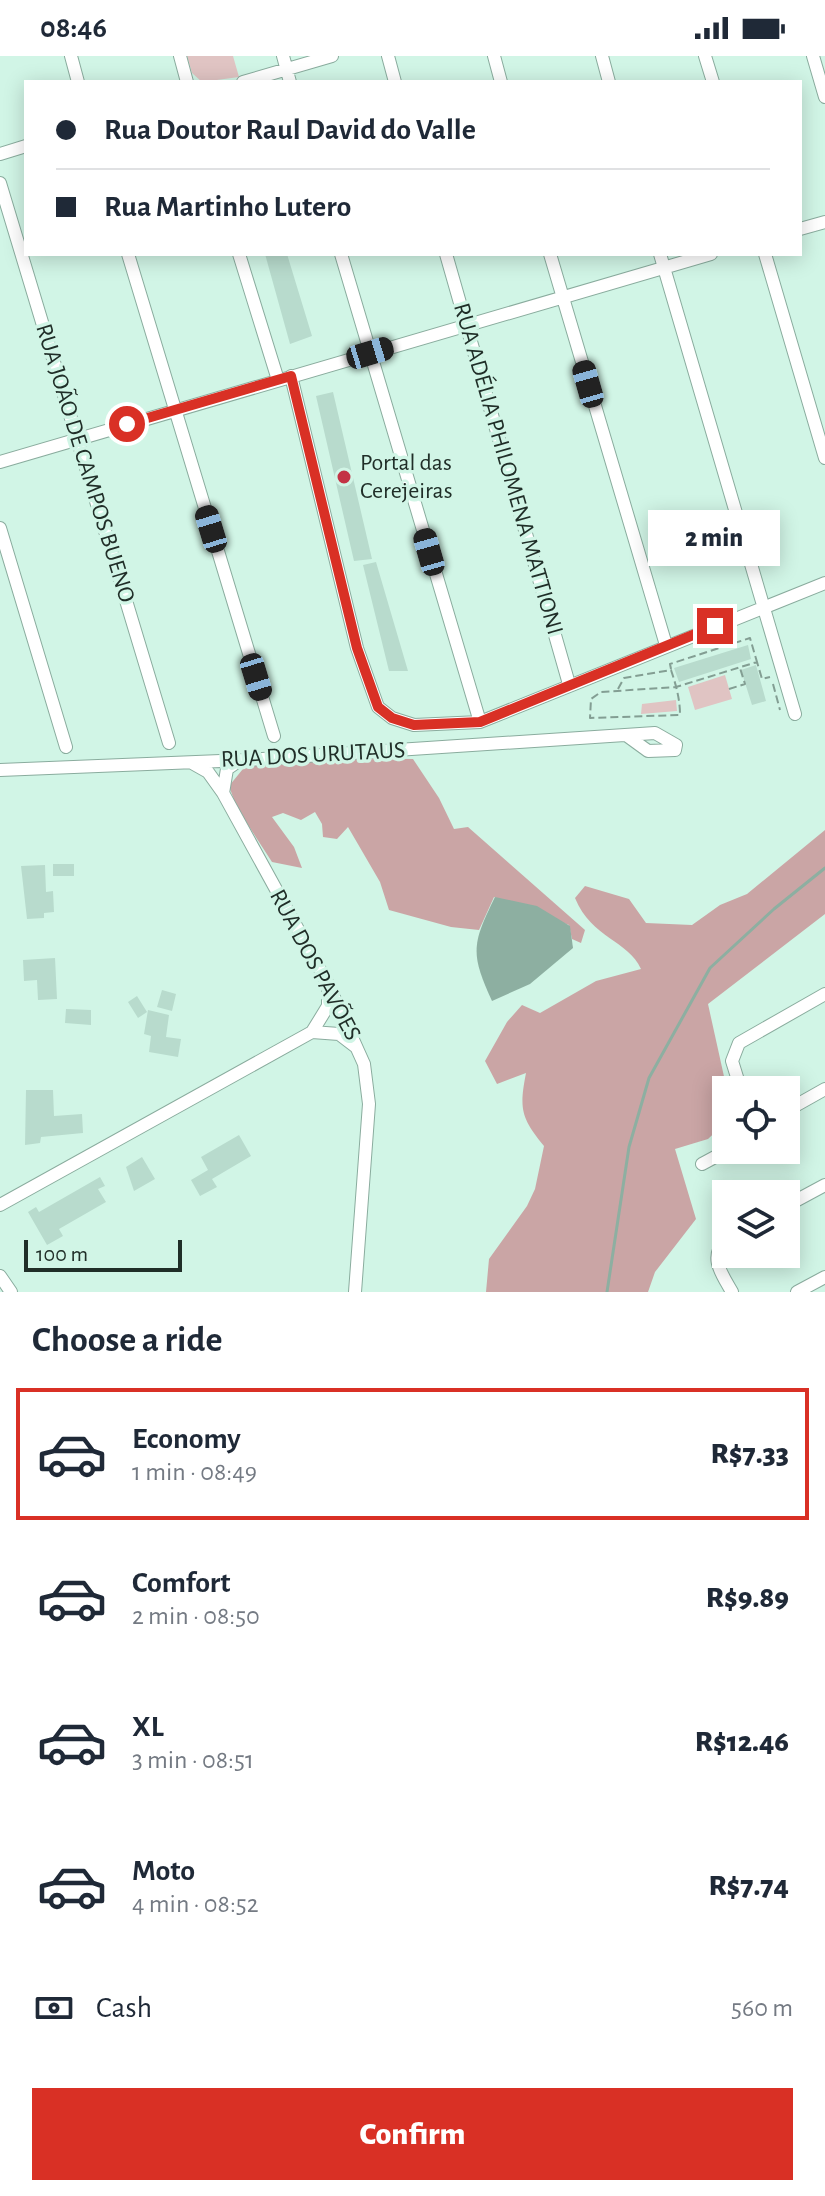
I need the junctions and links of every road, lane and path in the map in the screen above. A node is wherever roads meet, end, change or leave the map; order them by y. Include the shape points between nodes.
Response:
1 (71, 56) edge
2 (180, 56) edge
3 (332, 56) edge
4 (388, 56) edge
5 (494, 56) edge
6 (602, 56) edge
7 (705, 56) edge
8 (813, 56) edge
9 (287, 69) edge
10 (77, 80) edge
11 (186, 80) edge
12 (250, 80) edge
13 (394, 80) edge
14 (500, 80) edge
15 (608, 80) edge
16 (712, 80) edge
17 (825, 97) edge
18 (24, 147) edge
19 (0, 154) edge
20 (0, 183) edge
21 (825, 222) edge
22 (802, 228) edge
23 (129, 256) edge
24 (240, 256) edge
25 (342, 256) edge
26 (447, 256) edge
27 (551, 256) edge
28 (661, 256) edge
29 (704, 256) edge
30 (766, 256) edge
31 (664, 268) junction
32 (562, 296) junction
33 (467, 324) junction
34 (370, 353) junction
35 (284, 378) junction
36 (175, 410) junction
37 (79, 439) junction
38 (825, 458) edge
39 (0, 462) edge
40 (0, 528) edge
41 (825, 583) edge
42 (764, 608) junction
43 (666, 645) junction
44 (757, 662) junction
45 (739, 667) junction
46 (671, 670) junction
47 (771, 676) dead end
48 (569, 684) junction
49 (676, 687) junction
50 (618, 689) junction
51 (729, 689) dead end
52 (795, 714) dead end
53 (480, 722) junction
54 (626, 735) dead end
55 (274, 736) dead end
56 (169, 743) dead end
57 (66, 747) dead end
58 (245, 760) junction
59 (183, 762) junction
60 (0, 770) edge
61 (223, 793) junction
62 (328, 984) junction
63 (825, 994) edge
64 (312, 1032) junction
65 (360, 1051) junction
66 (736, 1076) edge
67 (825, 1089) edge
68 (800, 1103) edge
69 (712, 1159) edge
70 (702, 1164) dead end
71 (825, 1185) edge
72 (800, 1198) edge
73 (0, 1205) edge
74 (719, 1268) edge
75 (0, 1276) edge
76 (825, 1277) edge
77 (11, 1292) edge
78 (355, 1292) edge
79 (732, 1292) edge
80 (797, 1292) edge

1 - 10 street
2 - 11 street
3 - 9 street
4 - 13 street
5 - 14 street
6 - 15 street
7 - 16 street
8 - 17 street
9 - 12 street
18 - 19 street
20 - 37 street, RUA JOÃO DE CAMPOS BUENO
21 - 22 street
23 - 36 street
24 - 35 street
25 - 34 street
26 - 33 street, RUA ADÉLIA PHILOMENA MATTIONI
27 - 32 street
28 - 31 street
29 - 31 street
30 - 38 street
31 - 32 street
31 - 42 street
32 - 33 street
32 - 43 street
33 - 34 street
33 - 48 street, RUA ADÉLIA PHILOMENA MATTIONI
34 - 35 street
34 - 53 street
35 - 36 street
35 - 53 street via 378,707 414,725
36 - 37 street
36 - 55 street
37 - 39 street
37 - 56 street, RUA JOÃO DE CAMPOS BUENO
40 - 57 street
41 - 42 street
42 - 43 street
42 - 52 street
43 - 48 street
44 - 45 path
44 - 46 path via 750,638 670,664
44 - 47 path via 762,679
45 - 49 path
45 - 51 path via 745,684
46 - 49 path
46 - 50 path via 624,678
48 - 53 street
49 - 50 path
49 - 50 path via 680,715 590,718 591,699
54 - 58 street, RUA DOS URUTAUS
58 - 59 street, RUA DOS URUTAUS
58 - 61 street via 227,769
59 - 60 street, RUA DOS URUTAUS
59 - 61 street, RUA DOS PAVÕES via 199,764
61 - 62 street, RUA DOS PAVÕES
62 - 64 street via 328,1006
62 - 65 street, RUA DOS PAVÕES
63 - 66 street via 746,1037 734,1052
64 - 65 street via 339,1034
64 - 73 street
65 - 78 street, RUA DOS PAVÕES via 369,1104
67 - 68 street
69 - 70 street
71 - 72 street
74 - 79 street
75 - 77 street
76 - 80 street

